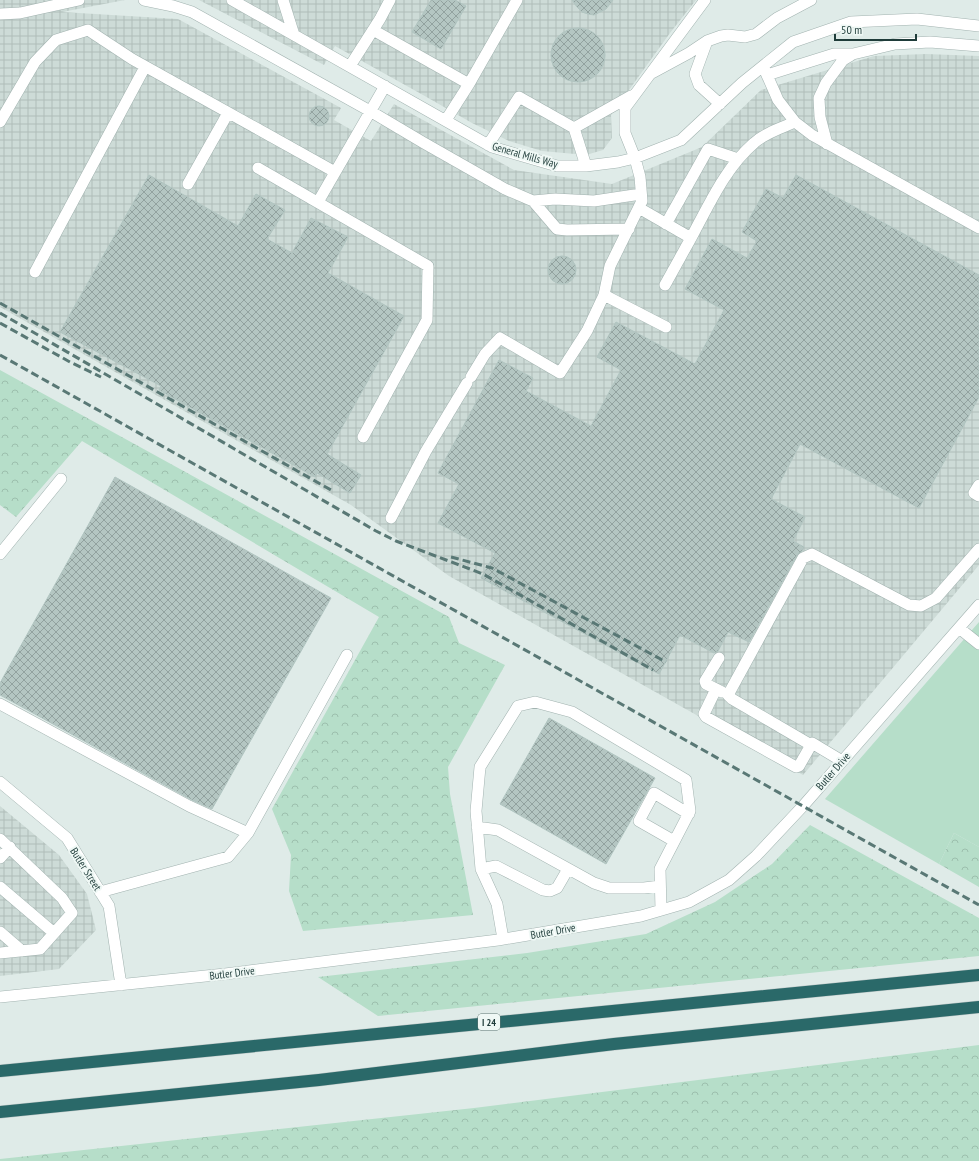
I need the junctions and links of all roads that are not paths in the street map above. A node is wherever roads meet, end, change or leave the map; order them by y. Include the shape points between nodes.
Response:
1 (79, 0) edge
2 (144, 0) edge
3 (232, 0) edge
4 (283, 0) edge
5 (390, 0) edge
6 (517, 0) edge
7 (705, 0) edge
8 (811, 0) edge
9 (0, 14) edge
10 (979, 26) edge
11 (373, 30) junction
12 (294, 35) junction
13 (707, 41) junction
14 (979, 46) edge
15 (853, 54) junction
16 (350, 66) junction
17 (145, 67) junction
18 (765, 70) junction
19 (649, 74) junction
20 (469, 84) junction
21 (385, 86) junction
22 (635, 93) junction
23 (720, 104) junction
24 (370, 111) junction
25 (228, 113) junction
26 (446, 120) junction
27 (0, 122) edge
28 (795, 122) junction
29 (574, 128) junction
30 (827, 144) junction
31 (488, 145) junction
32 (635, 158) junction
33 (738, 159) junction
34 (586, 166) junction
35 (258, 168) dead end
36 (335, 172) junction
37 (188, 184) dead end
38 (641, 194) junction
39 (533, 201) junction
40 (318, 202) junction
41 (639, 208) junction
42 (666, 224) junction
43 (979, 228) edge
44 (629, 229) junction
45 (691, 238) junction
46 (35, 272) dead end
47 (665, 285) dead end
48 (604, 295) junction
49 (666, 327) dead end
50 (363, 437) dead end
51 (61, 479) dead end
52 (979, 485) edge
53 (979, 496) edge
54 (391, 518) dead end
55 (979, 549) edge
56 (0, 554) edge
57 (979, 604) edge
58 (959, 628) junction
59 (979, 644) edge
60 (347, 655) dead end
61 (719, 658) dead end
62 (716, 689) junction
63 (728, 695) junction
64 (0, 704) edge
65 (811, 746) junction
66 (840, 764) junction
67 (0, 782) edge
68 (688, 814) junction
69 (477, 827) junction
70 (248, 833) junction
71 (0, 839) edge
72 (674, 841) junction
73 (10, 847) junction
74 (0, 858) edge
75 (482, 869) junction
76 (568, 869) junction
77 (660, 886) junction
78 (0, 887) edge
79 (100, 892) junction
80 (661, 910) junction
81 (0, 932) edge
82 (54, 933) junction
83 (503, 939) junction
84 (22, 951) junction
85 (0, 953) edge
86 (979, 975) edge
87 (121, 985) junction
88 (0, 997) edge
89 (979, 1007) edge
90 (0, 1071) edge
91 (0, 1112) edge

1 - 9 street via 20,13
2 - 24 street via 192,12
3 - 12 street, General Mills Way
4 - 12 street
5 - 11 street
6 - 20 street
7 - 19 street
8 - 13 street via 777,18 756,34 745,37 720,36
10 - 18 street, General Mills Way via 917,19 850,22 793,42
11 - 16 street
11 - 20 street
12 - 16 street, General Mills Way
13 - 19 street
13 - 23 street via 695,74 699,85
14 - 15 street via 930,42 895,44
15 - 18 street via 834,54
15 - 30 street via 843,60 826,83 819,98 820,117
16 - 21 street, General Mills Way
17 - 25 street
17 - 27 street via 88,30 56,40 35,62
17 - 46 street
18 - 23 street, General Mills Way via 742,83
18 - 28 street via 778,100
19 - 22 street
20 - 26 street
21 - 24 street
21 - 26 street, General Mills Way
22 - 29 street
22 - 32 street via 625,108 625,133
23 - 32 street, General Mills Way via 681,140
24 - 36 street
24 - 39 street via 505,189
25 - 36 street
25 - 37 street
26 - 31 street, General Mills Way
28 - 30 street
28 - 33 street via 754,142
29 - 31 street via 519,97
29 - 34 street
30 - 43 street
31 - 34 street, General Mills Way via 557,166
32 - 34 street, General Mills Way
32 - 38 street
33 - 42 street via 708,149
33 - 45 street via 724,178
35 - 40 street
36 - 40 street
38 - 39 street via 594,201
38 - 41 street
39 - 44 street via 557,229
40 - 50 street via 428,266 427,320
41 - 42 street
41 - 44 street
42 - 45 street
44 - 48 street via 610,266
45 - 47 street
48 - 49 street
48 - 54 street via 587,331 560,373 500,338 485,354 426,451
51 - 56 street
52 - 53 street via 974,493
55 - 63 street via 936,598 921,606 908,605 812,554 803,558
57 - 58 street, Butler Drive
58 - 59 street
58 - 66 street, Butler Drive
60 - 70 street
61 - 62 street via 706,681 706,684
62 - 63 street
62 - 65 street via 704,714 706,717 796,767
63 - 65 street via 732,700
64 - 70 street via 189,806
65 - 66 street
66 - 80 street, Butler Drive via 756,856 729,880 689,902
67 - 79 street, Butler Street via 67,838
68 - 69 street via 690,810 686,780 572,712 536,702 518,706 480,767
68 - 72 street
68 - 72 street via 654,793 639,821
69 - 75 street
69 - 76 street via 498,830
70 - 79 street via 228,857
71 - 73 street
72 - 77 street via 660,869
73 - 74 street
73 - 82 street via 62,898 72,913
75 - 76 street via 496,866 550,892 557,888
75 - 83 street via 497,904
76 - 77 street via 609,888
77 - 80 street
78 - 82 street
79 - 87 street, Butler Street via 109,906
80 - 83 street, Butler Drive via 641,916
81 - 84 street
82 - 84 street via 40,949
83 - 87 street, Butler Drive
84 - 85 street
86 - 90 highway, I 24
87 - 88 street, Butler Drive
89 - 91 highway via 614,1044 318,1080

